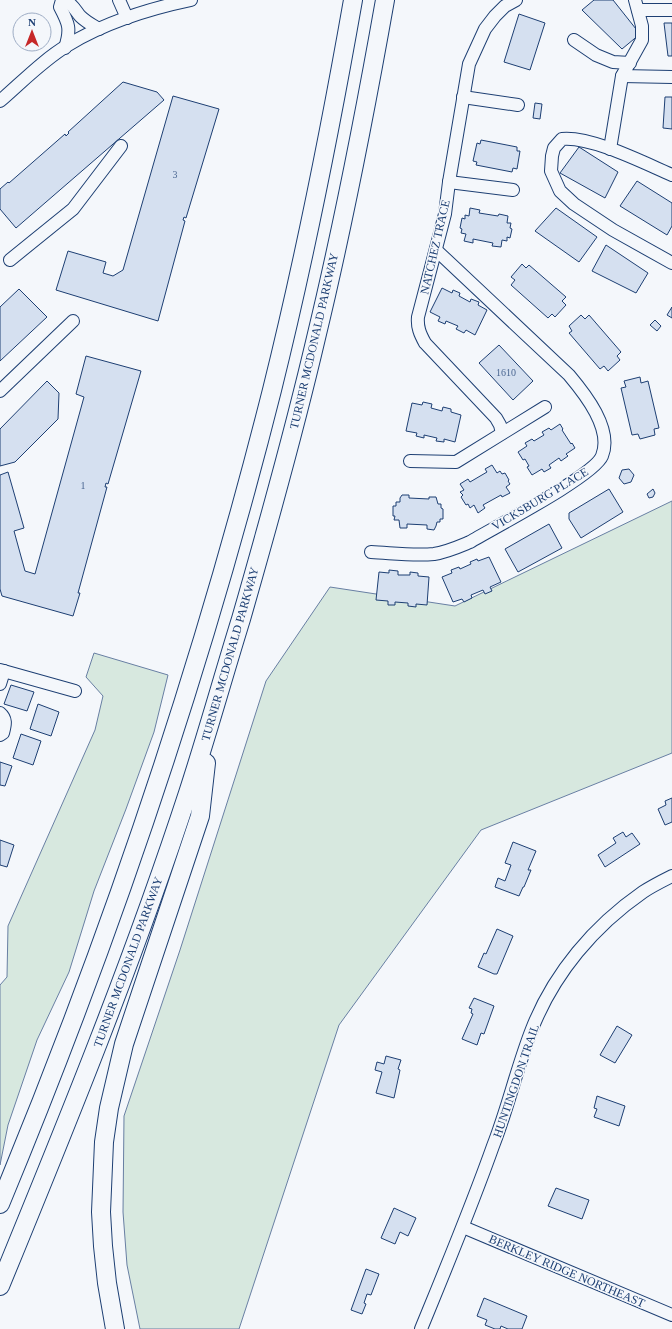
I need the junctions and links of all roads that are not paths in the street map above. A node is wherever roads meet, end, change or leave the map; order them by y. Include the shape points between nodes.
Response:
1 (62, 0) edge
2 (119, 0) edge
3 (191, 0) edge
4 (353, 0) edge
5 (385, 0) edge
6 (516, 0) edge
7 (636, 5) edge
8 (49, 8) dead end
9 (672, 10) edge
10 (127, 18) junction
11 (99, 29) junction
12 (574, 40) dead end
13 (65, 48) junction
14 (630, 63) junction
15 (622, 76) junction
16 (672, 77) edge
17 (15, 88) junction
18 (463, 97) junction
19 (0, 101) edge
20 (0, 105) edge
21 (518, 105) dead end
22 (121, 146) dead end
23 (610, 149) junction
24 (672, 175) edge
25 (449, 182) junction
26 (512, 190) dead end
27 (436, 250) junction
28 (10, 260) dead end
29 (672, 263) edge
30 (73, 321) dead end
31 (0, 391) edge
32 (545, 407) dead end
33 (502, 433) junction
34 (410, 461) dead end
35 (371, 552) dead end
36 (2, 670) edge
37 (0, 684) edge
38 (75, 691) dead end
39 (0, 713) edge
40 (211, 720) junction
41 (0, 734) edge
42 (672, 876) edge
43 (0, 1204) edge
44 (463, 1227) junction
45 (0, 1286) edge
46 (672, 1315) edge
47 (115, 1329) edge
48 (421, 1329) edge

1 - 8 street
1 - 11 street via 70,2 88,24
1 - 13 street via 60,8 69,23 69,36
2 - 10 street
3 - 10 street
4 - 43 highway via 324,157 284,336 262,430 211,614 158,783 120,893 62,1050
5 - 40 highway, TURNER MCDONALD PARKWAY via 354,163 316,336 272,510
6 - 18 street, NATCHEZ TRACE via 505,6 485,29 469,64
7 - 9 street
7 - 14 street via 642,26 642,40
10 - 11 street
11 - 13 street
12 - 14 street via 596,55 613,62
13 - 17 street
14 - 15 street
15 - 16 street
15 - 23 street
17 - 19 street
17 - 20 street
18 - 21 street
18 - 25 street, NATCHEZ TRACE
22 - 28 street via 73,209
23 - 24 street
23 - 29 street via 572,138 562,139 554,148 551,172 560,191 574,204 613,230
25 - 26 street
25 - 27 street, NATCHEZ TRACE via 445,214
27 - 33 street, NATCHEZ TRACE via 418,317 419,333 496,418
27 - 35 street, VICKSBURG PLACE via 569,375 582,391 603,429 605,441 602,456 597,464 569,484 470,542 452,549 420,555
30 - 31 street
32 - 33 street
33 - 34 street via 456,462
36 - 37 street
36 - 38 street
39 - 41 street via 6,723
40 - 45 highway, TURNER MCDONALD PARKWAY via 111,1012
40 - 47 highway via 200,816 124,1044 109,1108 104,1142 101,1212
42 - 44 street, HUNTINGDON TRAIL via 621,908 600,927 575,954 554,985 533,1027
44 - 46 street, BERKLEY RIDGE NORTHEAST
44 - 48 street, HUNTINGDON TRAIL

